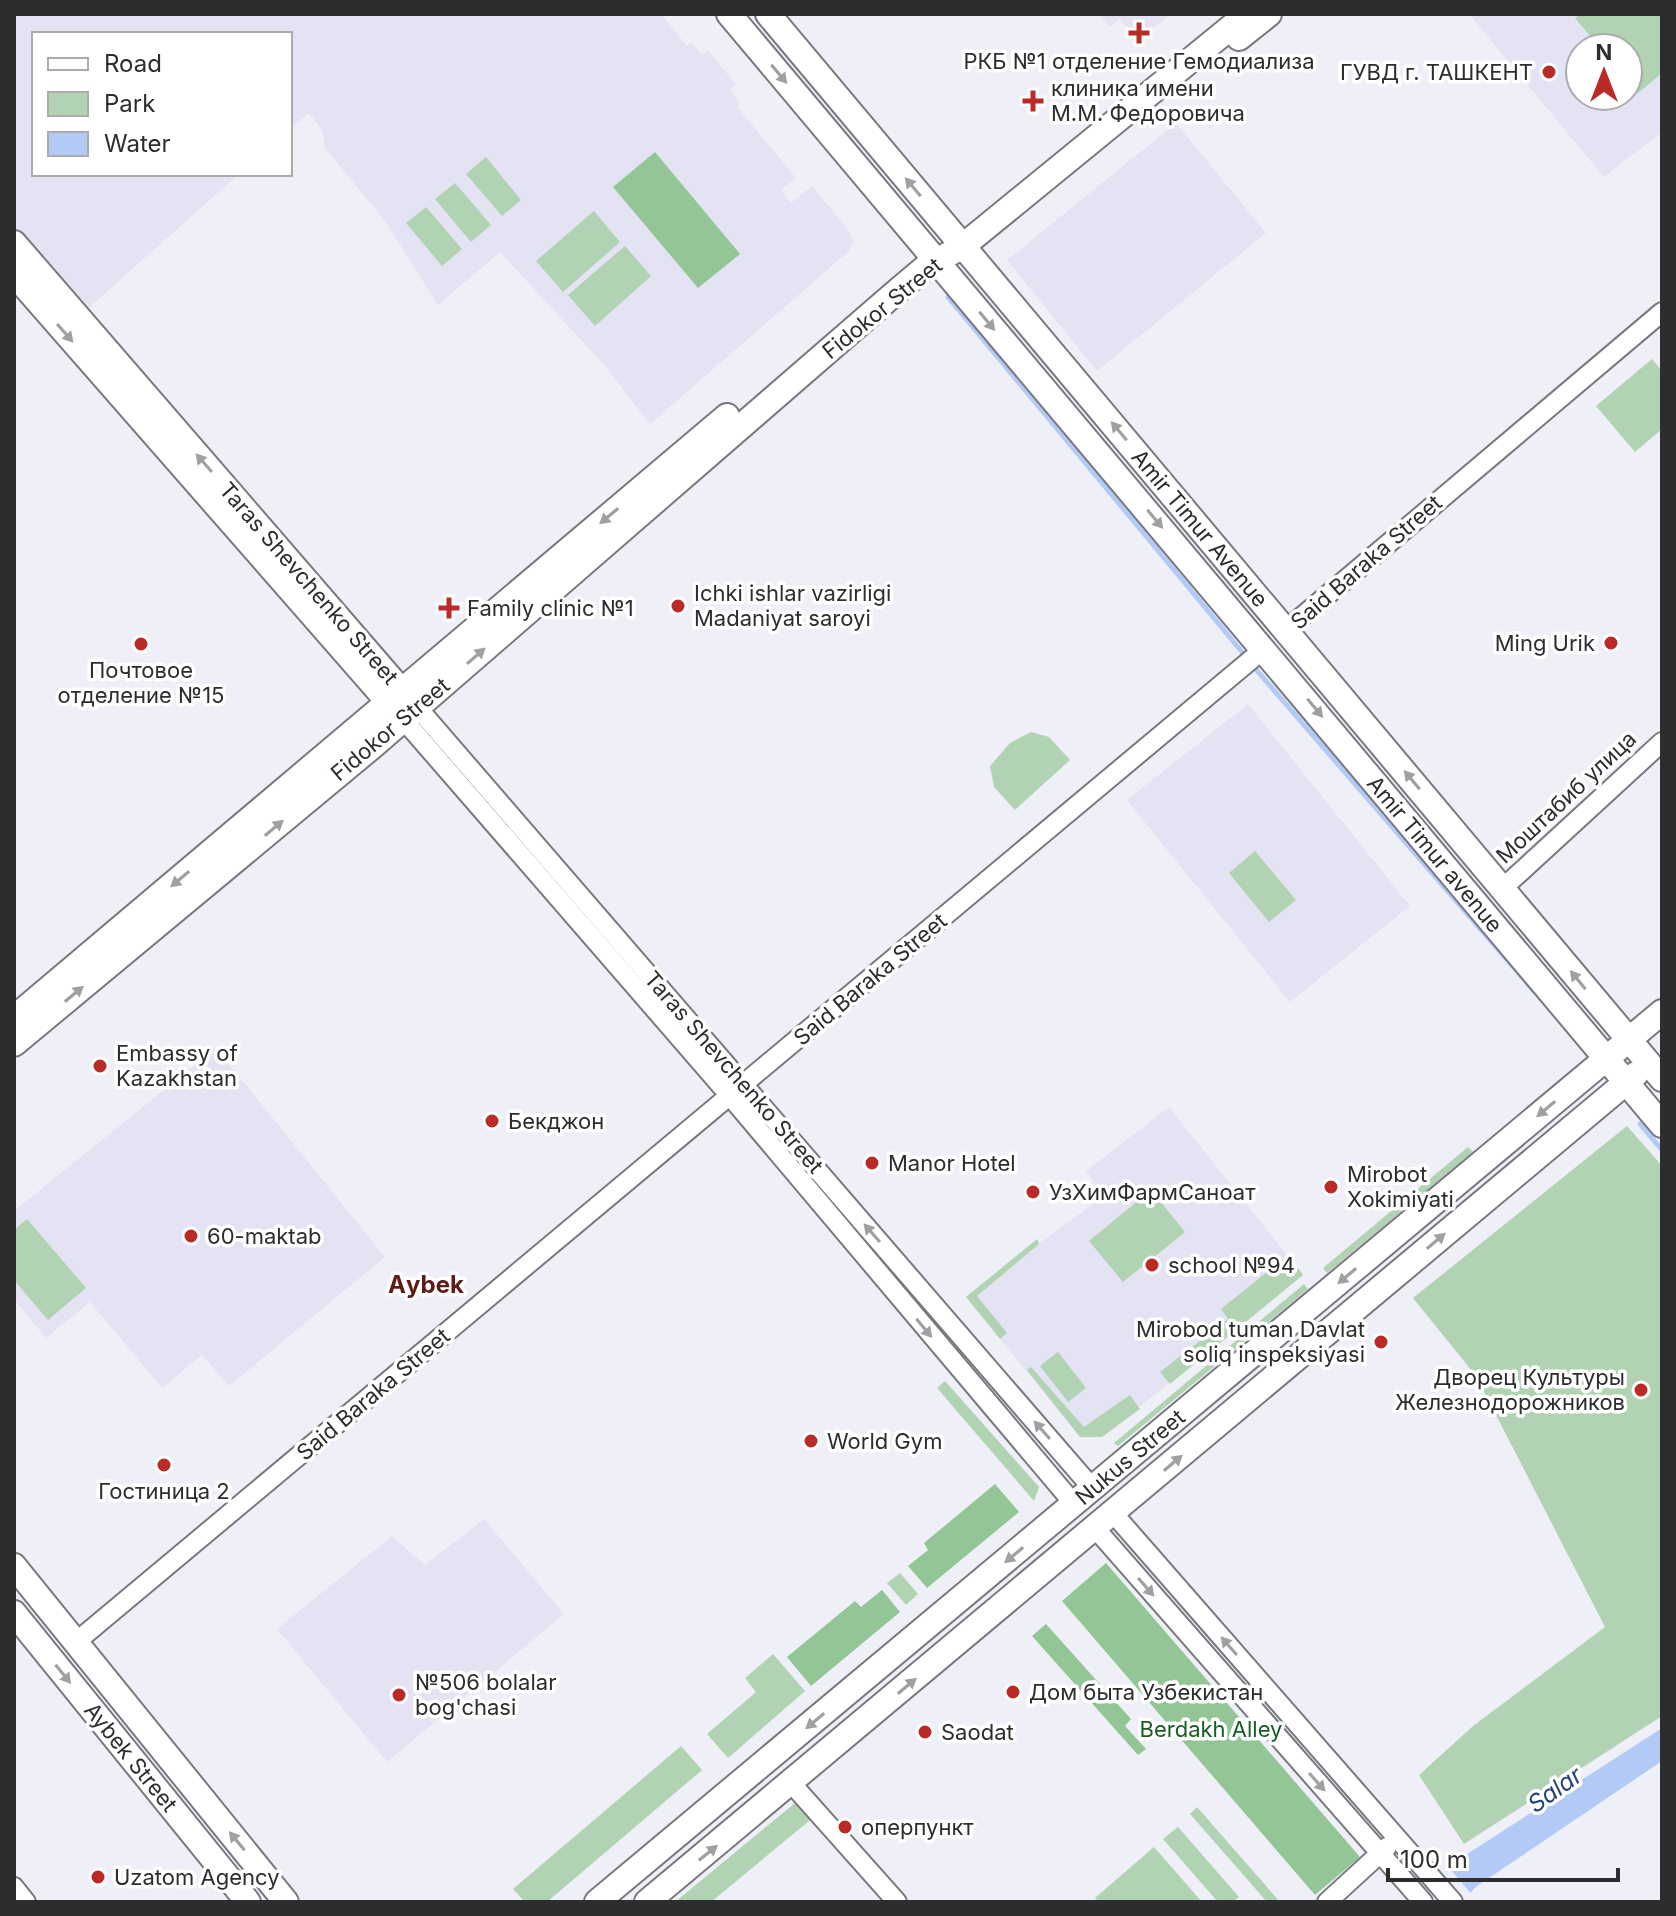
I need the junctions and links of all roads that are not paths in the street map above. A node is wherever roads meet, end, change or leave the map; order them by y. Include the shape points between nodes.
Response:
1 (729, 14) edge
2 (768, 14) edge
3 (1247, 14) edge
4 (1269, 14) edge
5 (14, 243) edge
6 (968, 252) junction
7 (932, 256) junction
8 (14, 274) edge
9 (1662, 312) edge
10 (1286, 630) junction
11 (1265, 648) junction
12 (403, 705) junction
13 (1662, 742) edge
14 (1503, 888) junction
15 (1479, 907) junction
16 (1662, 1012) edge
17 (14, 1018) edge
18 (1629, 1040) junction
19 (14, 1044) edge
20 (1606, 1059) junction
21 (1658, 1065) edge
22 (1626, 1082) junction
23 (745, 1084) junction
24 (730, 1096) junction
25 (1662, 1125) edge
26 (1083, 1497) junction
27 (1104, 1520) junction
28 (14, 1566) edge
29 (14, 1613) edge
30 (76, 1642) junction
31 (792, 1784) junction
32 (1403, 1845) junction
33 (1386, 1860) junction
34 (14, 1887) edge
35 (26, 1902) edge
36 (248, 1902) edge
37 (286, 1902) edge
38 (597, 1902) edge
39 (647, 1902) edge
40 (897, 1902) edge
41 (1327, 1902) edge
42 (1423, 1902) edge
43 (1453, 1902) edge

1 -> 7 main road, Amir Timur Avenue
6 -> 2 main road, Amir Timur Avenue
3 - 6 main road
4 - 6 main road
12 -> 5 main road, Taras Shevchenko Street
6 - 7 main road, Fidokor Street
10 -> 6 main road, Amir Timur Avenue
7 -> 11 main road, Amir Timur Avenue
7 - 12 main road, Fidokor Street via 895,293
8 -> 12 main road, Taras Shevchenko Street
9 - 10 street, Said Baraka Street
10 - 11 main road, Said Baraka Street
14 -> 10 main road, Amir Timur Avenue
11 -> 15 main road, Amir Timur avenue
11 - 23 street, Said Baraka Street
12 -> 17 main road, Fidokor Street
19 -> 12 main road, Fidokor Street
12 - 23 street, Taras Shevchenko Street
12 - 24 street, Taras Shevchenko Street
13 - 14 street, Моштабиб улица
14 - 15 main road
18 -> 14 main road, Amir Timur Avenue
15 - 20 main road, Amir Timur avenue
16 - 18 main road, Nukus Street
18 - 20 main road, Nukus Street
18 - 21 main road, Amir Timur Avenue
20 - 22 main road
20 -> 26 main road, Nukus Street
21 - 22 main road, Nukus Street
22 - 25 main road
27 -> 22 main road, Nukus Street
23 - 24 street, Said Baraka Street
26 -> 23 street, Taras Shevchenko Street
24 -> 26 street, Taras Shevchenko Street
24 - 30 street, Said Baraka Street
26 - 27 main road, Taras Shevchenko Street
26 -> 38 main road, Nukus Street
31 -> 27 main road, Nukus Street
32 -> 27 street, Taras Shevchenko Street
27 -> 33 street, Taras Shevchenko Street
28 - 30 main road
29 -> 36 main road, Aybek Street
37 -> 30 main road, Aybek Street
39 -> 31 main road, Nukus Street
31 - 40 street
32 - 33 street
32 - 43 street, Taras Shevchenko Street
33 - 41 street
33 - 42 street, Taras Shevchenko Street
34 - 35 street

